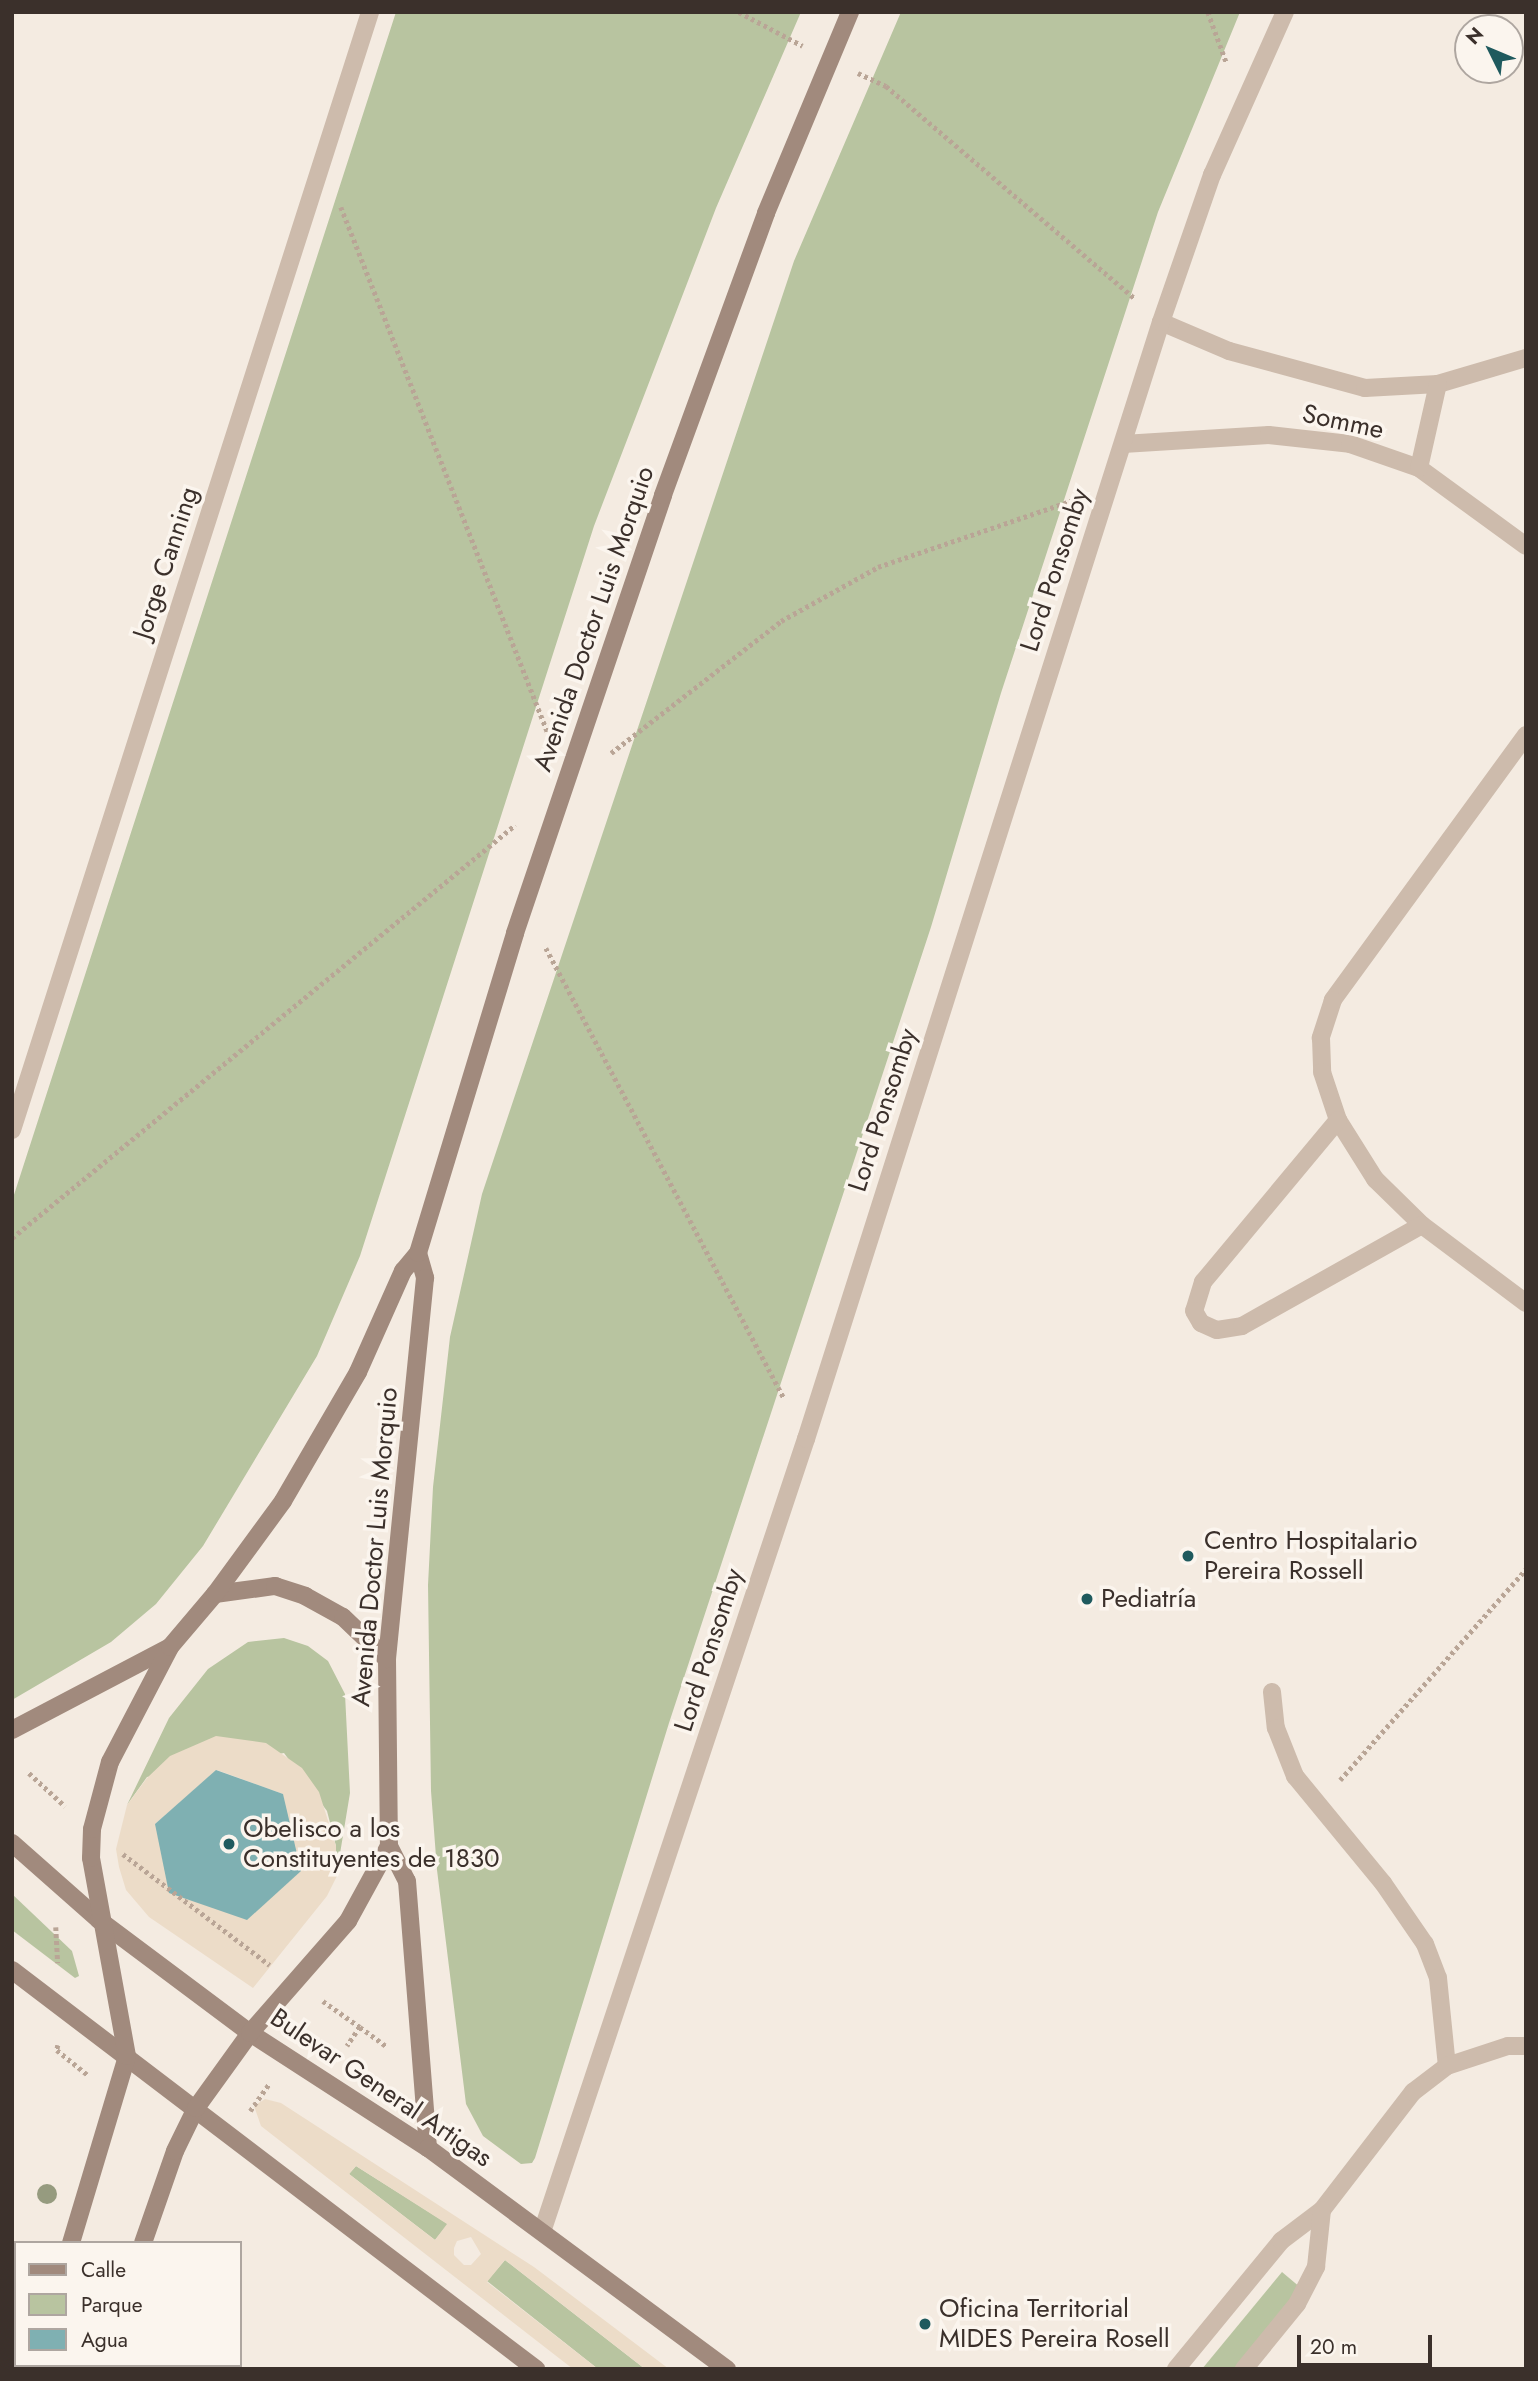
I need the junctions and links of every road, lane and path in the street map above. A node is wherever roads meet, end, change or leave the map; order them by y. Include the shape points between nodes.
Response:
1 (370, 12) edge
2 (738, 12) edge
3 (850, 12) edge
4 (1284, 12) edge
5 (830, 59) junction
6 (323, 159) junction
7 (1161, 322) junction
8 (1526, 358) edge
9 (1438, 384) junction
10 (1123, 444) junction
11 (1419, 468) junction
12 (1526, 546) edge
13 (1526, 735) edge
14 (567, 782) junction
15 (524, 907) junction
16 (1338, 1120) junction
17 (12, 1130) edge
18 (1422, 1224) junction
19 (418, 1253) junction
20 (1526, 1303) edge
21 (806, 1439) junction
22 (1526, 1569) edge
23 (215, 1594) junction
24 (170, 1647) junction
25 (387, 1659) junction
26 (1272, 1692) dead end
27 (12, 1730) edge
28 (29, 1773) dead end
29 (1316, 1807) junction
30 (74, 1813) dead end
31 (12, 1843) edge
32 (389, 1846) junction
33 (116, 1849) dead end
34 (99, 1920) junction
35 (273, 1967) dead end
36 (12, 1970) edge
37 (323, 2001) dead end
38 (360, 2027) junction
39 (250, 2033) junction
40 (347, 2046) dead end
41 (1526, 2046) edge
42 (391, 2050) dead end
43 (127, 2056) junction
44 (1447, 2066) junction
45 (196, 2108) junction
46 (428, 2147) junction
47 (1322, 2210) junction
48 (543, 2229) junction
49 (72, 2241) edge
50 (144, 2241) edge
51 (536, 2369) edge
52 (727, 2369) edge
53 (1176, 2369) edge
54 (1244, 2369) edge

1 - 6 street, Jorge Canning
2 - 5 path
3 - 5 street, Avenida Doctor Luis Morquio
4 - 7 street, Lord Ponsomby via 1212,174
5 - 7 path via 886,86
5 - 14 street, Avenida Doctor Luis Morquio via 766,213 663,495
6 - 14 path
6 - 17 street, Jorge Canning
7 - 9 street via 1229,351 1365,388
7 - 10 street, Lord Ponsomby
8 - 9 street
9 - 11 street
10 - 11 street, Somme via 1269,435 1350,444
10 - 21 street, Lord Ponsomby
11 - 12 street, Somme
13 - 16 street via 1333,1000 1321,1038 1322,1072
14 - 15 street, Avenida Doctor Luis Morquio
15 - 19 street, Avenida Doctor Luis Morquio
15 - 21 path
16 - 18 street via 1375,1179
16 - 18 street via 1203,1282 1194,1311 1200,1323 1217,1330 1242,1326
18 - 20 street
19 - 23 street, Avenida Doctor Luis Morquio via 403,1271 358,1372 324,1433
19 - 25 street, Avenida Doctor Luis Morquio via 425,1278
21 - 48 street, Lord Ponsomby
22 - 29 path
23 - 24 street, Avenida Doctor Luis Morquio
23 - 25 street via 275,1586 305,1596 343,1617
24 - 27 street, Avenida Doctor Luis Morquio
24 - 34 street, Avenida Doctor Luis Morquio via 124,1731 99,1800 91,1858
25 - 32 street, Avenida Doctor Luis Morquio
26 - 29 street via 1276,1728 1294,1776
28 - 30 path
29 - 44 street via 1383,1883 1425,1944 1438,1978
31 - 34 street, Bulevar General Artigas
32 - 39 street, Avenida Doctor Luis Morquio via 348,1921
32 - 46 street, Avenida Doctor Luis Morquio via 407,1881
33 - 35 path
34 - 39 street, Bulevar General Artigas
34 - 43 street, Avenida Doctor Luis Morquio
36 - 43 street
37 - 38 path
38 - 40 path
38 - 42 path
39 - 45 street, Avenida Doctor Luis Morquio
39 - 46 street, Bulevar General Artigas
41 - 44 street via 1508,2046
43 - 45 street
43 - 49 street
44 - 47 street via 1413,2092
45 - 50 street, Avenida Doctor Luis Morquio via 175,2151
45 - 51 street
46 - 48 street, Bulevar General Artigas
47 - 53 street via 1281,2241
47 - 54 street via 1316,2267 1297,2304
48 - 52 street, Bulevar General Artigas

